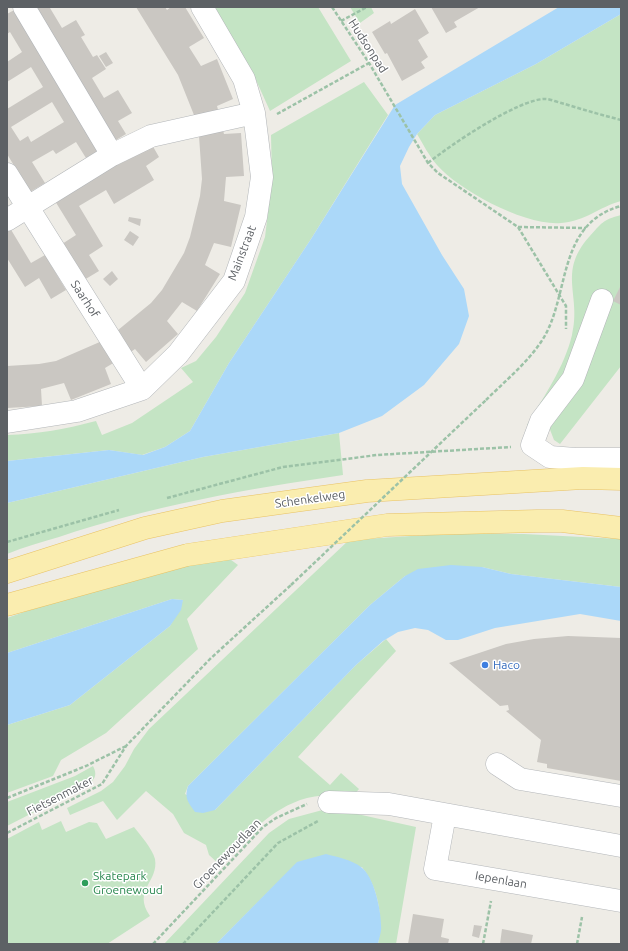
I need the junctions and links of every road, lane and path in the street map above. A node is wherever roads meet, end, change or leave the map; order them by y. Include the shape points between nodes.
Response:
1 (24, 7) edge
2 (202, 7) edge
3 (332, 7) edge
4 (367, 7) edge
5 (341, 21) junction
6 (369, 63) junction
7 (254, 113) junction
8 (621, 120) edge
9 (112, 155) junction
10 (428, 163) junction
11 (7, 174) edge
12 (621, 206) edge
13 (27, 208) junction
14 (7, 220) edge
15 (518, 227) junction
16 (586, 228) junction
17 (559, 294) junction
18 (602, 300) dead end
19 (564, 335) dead end
20 (142, 389) junction
21 (7, 422) edge
22 (621, 459) edge
23 (621, 479) edge
24 (621, 528) edge
25 (7, 572) edge
26 (7, 605) edge
27 (126, 746) junction
28 (497, 764) dead end
29 (621, 796) edge
30 (7, 798) edge
31 (326, 810) junction
32 (445, 815) junction
33 (7, 833) edge
34 (621, 846) edge
35 (494, 879) junction
36 (585, 895) junction
37 (621, 901) edge
38 (153, 944) edge
39 (183, 944) edge
40 (483, 944) edge
41 (577, 944) edge

1 - 9 street
2 - 7 street, Mainstraat via 244,79
3 - 5 path, Hudsonpad
4 - 5 path
5 - 6 path, Hudsonpad
6 - 7 path via 276,115
6 - 10 path, Hudsonpad
7 - 9 street via 151,136
7 - 20 street, Mainstraat via 262,177 256,217 234,280 178,354
8 - 10 path via 545,99 531,101 481,128
9 - 13 street
10 - 15 path, Hudsonpad via 438,173
11 - 13 street, Saarhof
12 - 16 path via 605,213
13 - 14 street
13 - 20 street, Saarhof
15 - 16 path
15 - 17 path
16 - 17 path via 565,268
17 - 19 path via 566,306
17 - 27 path, bridge via 541,342 486,400 210,659
18 - 22 street via 573,379 541,421 532,445 550,457
20 - 21 street, Mainstraat via 77,411
23 - 25 main road, Schenkelweg via 583,478 367,491 269,504 145,528
24 - 26 main road via 562,521 387,525 187,555
27 - 30 path via 86,766
27 - 33 path, Fietsenmaker via 102,784
28 - 29 street via 520,779
31 - 32 street via 389,804
31 - 38 path, Groenewoudlaan via 304,805 263,827
31 - 39 path via 278,844
32 - 34 street
32 - 35 street, Iepenlaan via 435,869
35 - 36 street, Iepenlaan
35 - 40 path
36 - 37 street, Iepenlaan
36 - 41 path

